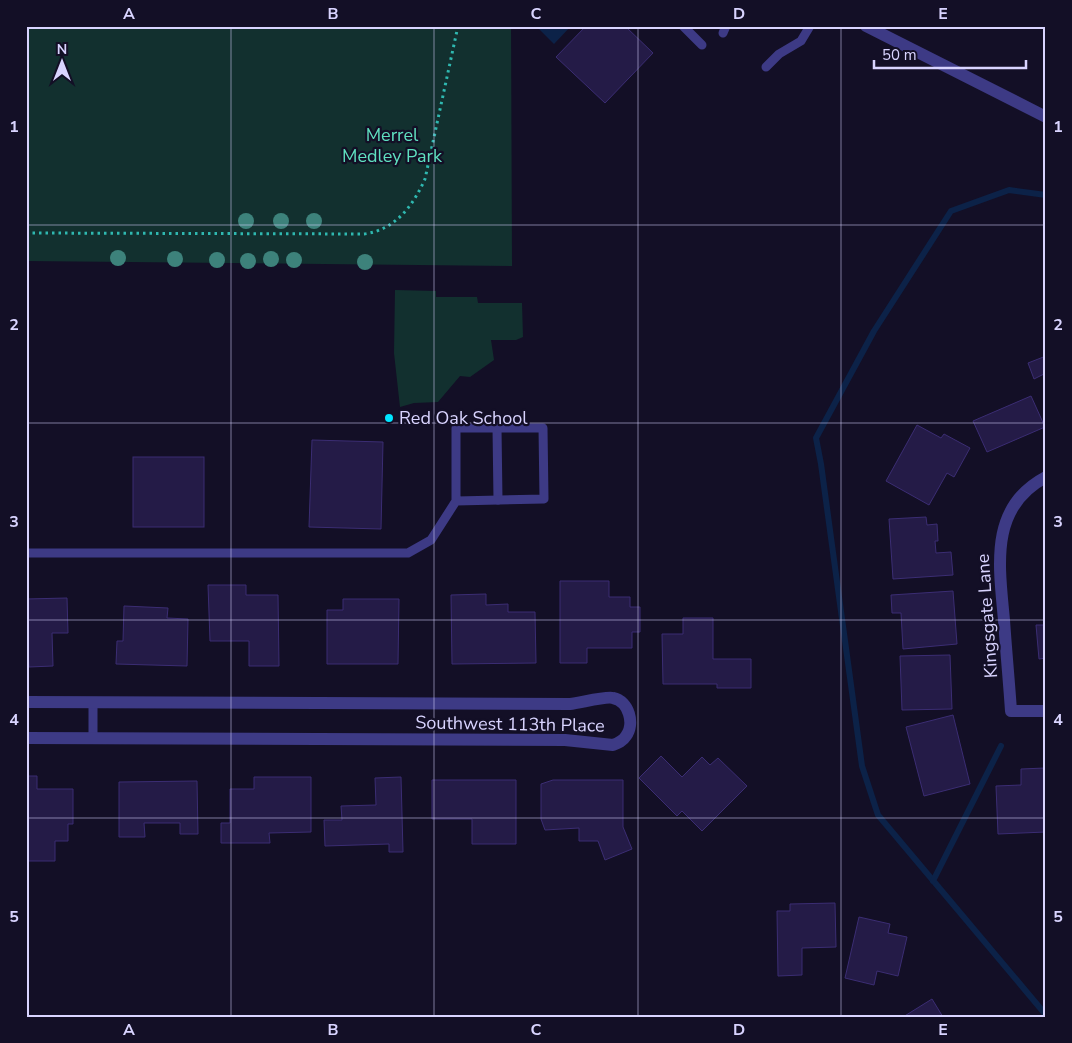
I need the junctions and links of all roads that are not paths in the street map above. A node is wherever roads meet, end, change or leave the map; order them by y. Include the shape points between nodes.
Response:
1 (683, 26) edge
2 (810, 26) edge
3 (866, 26) edge
4 (702, 45) dead end
5 (766, 67) dead end
6 (1046, 117) edge
7 (497, 428) junction
8 (1046, 477) edge
9 (456, 500) junction
10 (498, 500) junction
11 (26, 553) edge
12 (26, 702) edge
13 (93, 702) junction
14 (1046, 711) edge
15 (26, 738) edge
16 (93, 738) junction

1 - 4 lane
2 - 5 lane via 801,41 779,54
3 - 6 street
7 - 9 lane via 456,428
7 - 10 lane
7 - 10 lane via 543,428 544,499
8 - 14 street, Kingsgate Lane via 1022,494 1003,527 999,546 1011,711
9 - 10 lane
9 - 11 lane via 431,540 408,553
12 - 13 street, Southwest 113th Place
13 - 16 lane
13 - 16 street, Southwest 113th Place via 570,704 612,697 626,705 630,719 626,736 613,745 565,740
15 - 16 street, Southwest 113th Place

